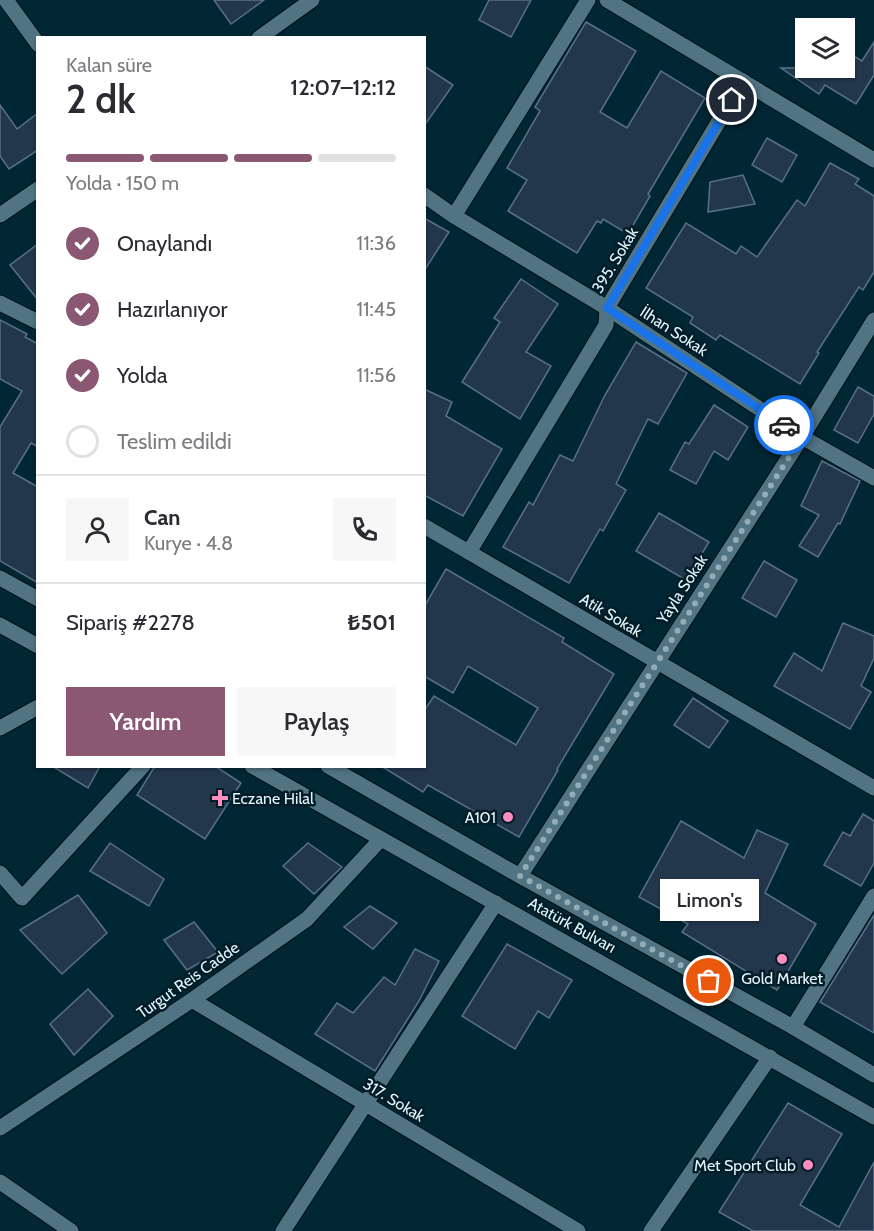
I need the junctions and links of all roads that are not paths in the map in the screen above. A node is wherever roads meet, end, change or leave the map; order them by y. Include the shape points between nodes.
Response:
1 (6, 0) edge
2 (312, 0) edge
3 (588, 0) edge
4 (607, 0) edge
5 (262, 36) edge
6 (36, 41) edge
7 (743, 81) junction
8 (874, 160) edge
9 (36, 190) edge
10 (426, 196) edge
11 (0, 215) edge
12 (454, 216) junction
13 (0, 303) edge
14 (607, 308) junction
15 (874, 320) edge
16 (36, 321) edge
17 (802, 437) junction
18 (874, 478) edge
19 (426, 527) edge
20 (469, 552) junction
21 (0, 578) edge
22 (36, 599) edge
23 (0, 625) edge
24 (36, 645) edge
25 (656, 662) junction
26 (36, 708) edge
27 (0, 728) edge
28 (141, 768) edge
29 (255, 768) edge
30 (331, 768) edge
31 (874, 788) edge
32 (380, 840) junction
33 (0, 873) edge
34 (520, 876) junction
35 (874, 896) edge
36 (496, 903) junction
37 (192, 1000) junction
38 (793, 1027) junction
39 (770, 1057) junction
40 (874, 1075) edge
41 (367, 1104) junction
42 (874, 1117) edge
43 (0, 1128) edge
44 (0, 1182) edge
45 (71, 1231) edge
46 (283, 1231) edge
47 (578, 1231) edge
48 (651, 1231) edge

1 - 6 street
2 - 5 street
3 - 12 street
4 - 7 street
7 - 8 street
7 - 14 street, 395. Sokak
9 - 11 street
10 - 12 street, İlhan Sokak
12 - 14 street, İlhan Sokak
13 - 16 street
14 - 17 street, İlhan Sokak
14 - 20 street, 395. Sokak via 606,325
15 - 17 street, Yayla Sokak
17 - 18 street, İlhan Sokak
17 - 25 street, Yayla Sokak
19 - 20 street, Atik Sokak
20 - 25 street, Atik Sokak
21 - 22 street
23 - 24 street
25 - 31 street, Atik Sokak
25 - 34 street, Yayla Sokak
26 - 27 street
28 - 33 street via 22,898
29 - 32 street, Atatürk Bulvarı
30 - 34 street, Atatürk Bulvarı
32 - 36 street, Atatürk Bulvarı
32 - 37 street, Turgut Reis Cadde via 307,919
34 - 38 street, Atatürk Bulvarı
35 - 38 street
36 - 39 street, Atatürk Bulvarı
36 - 41 street
37 - 41 street, 317. Sokak
37 - 43 street, Turgut Reis Cadde
38 - 40 street, Atatürk Bulvarı
39 - 42 street, Atatürk Bulvarı
39 - 48 street
41 - 46 street
41 - 47 street, 317. Sokak
44 - 45 street

